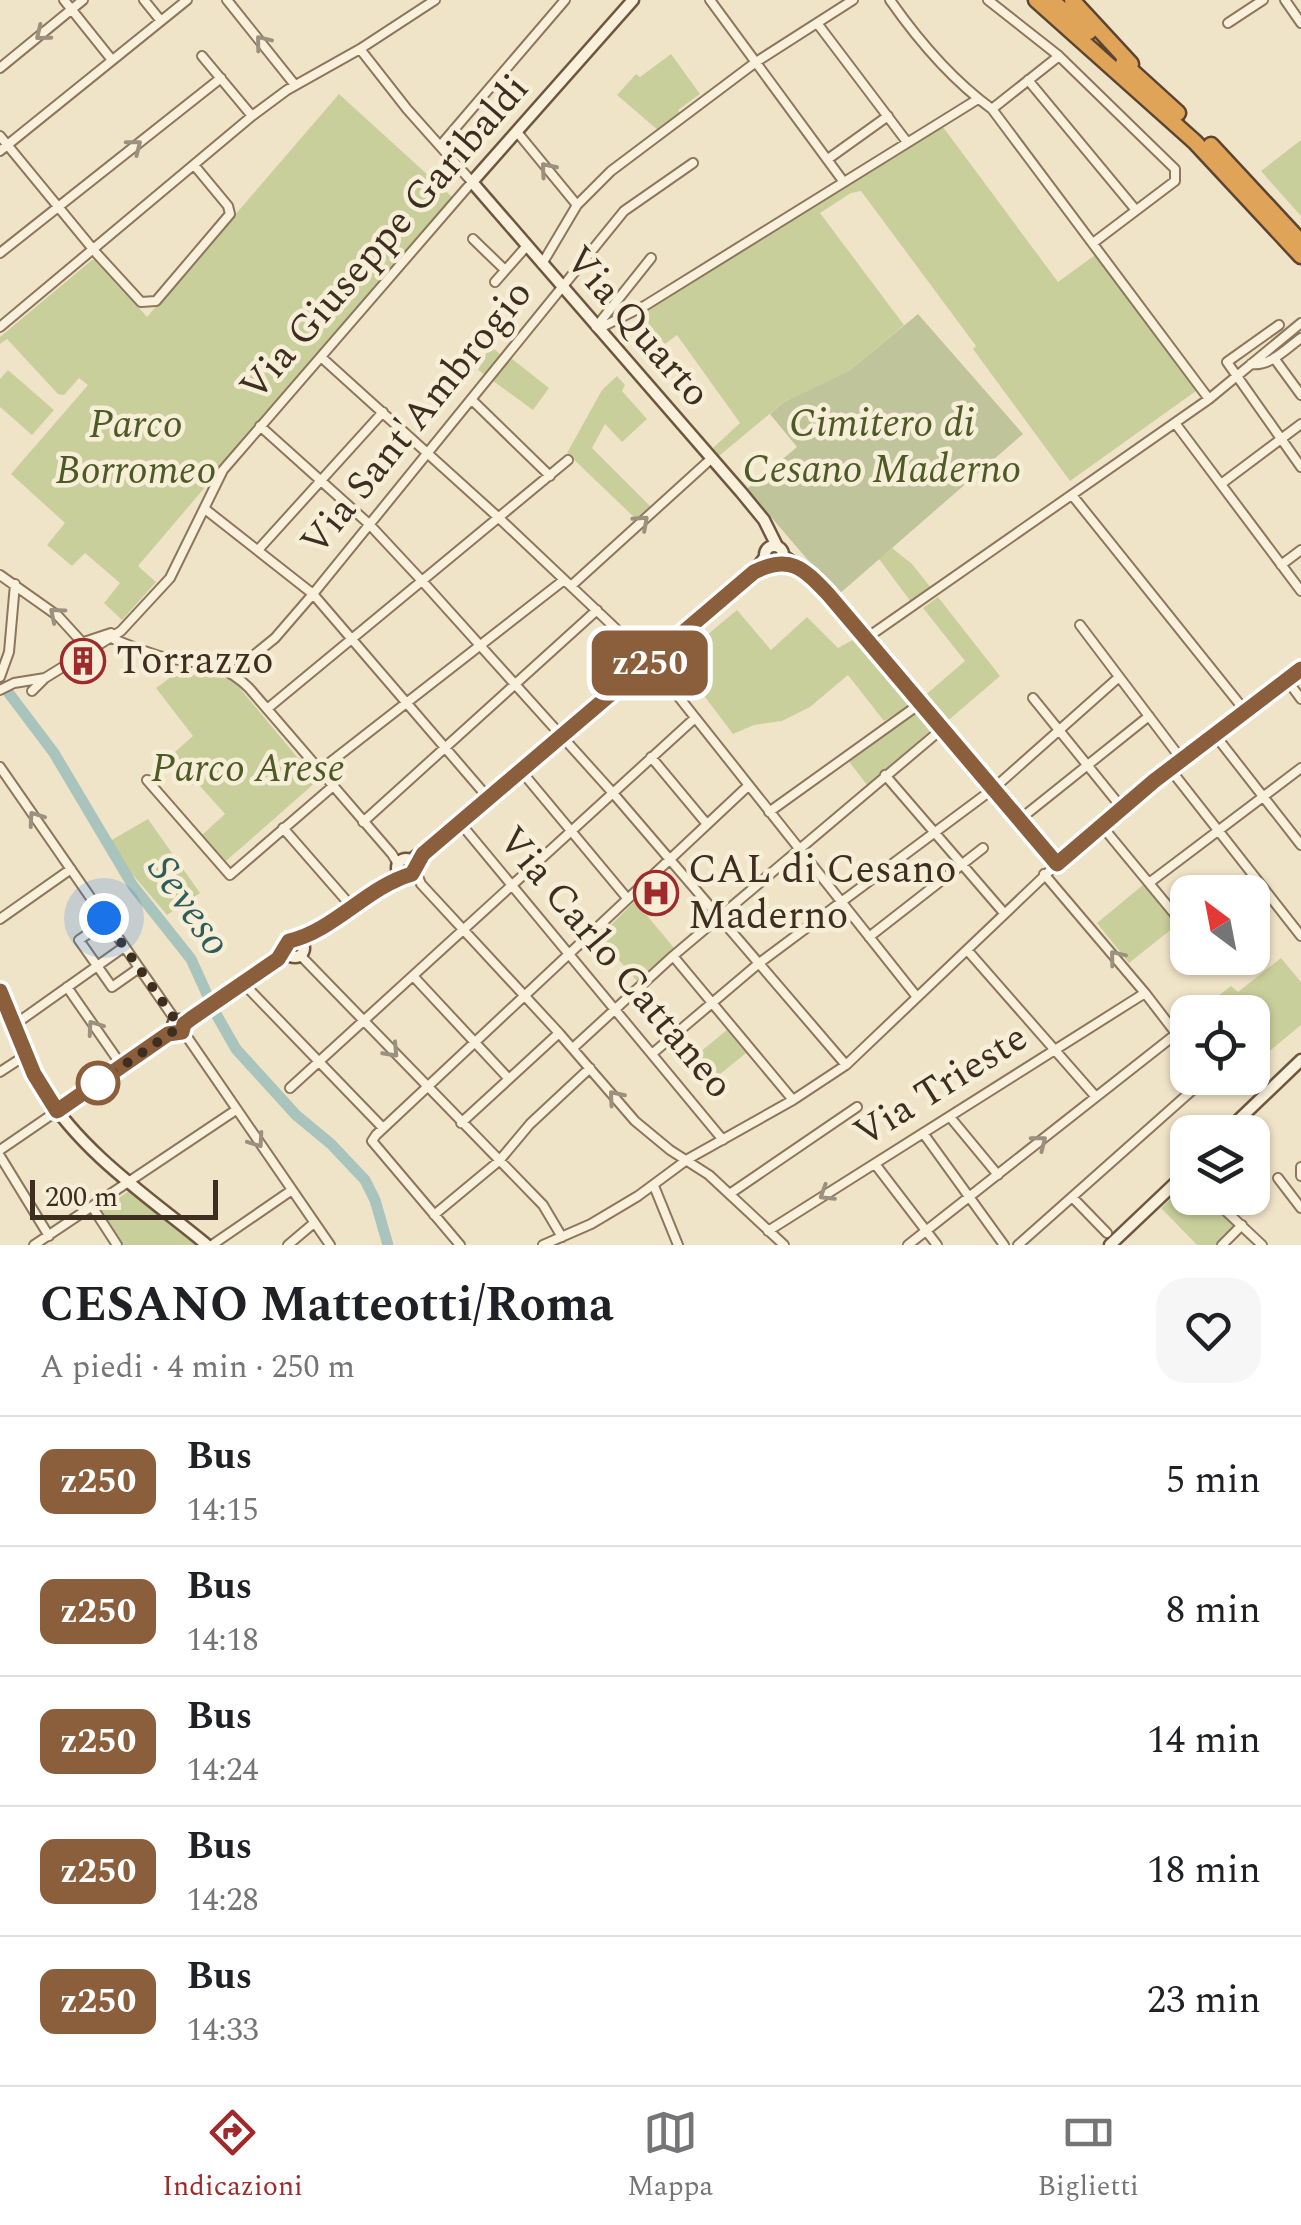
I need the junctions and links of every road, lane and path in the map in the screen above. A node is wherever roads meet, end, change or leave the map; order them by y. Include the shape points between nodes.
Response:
1 (64, 0) edge
2 (83, 0) edge
3 (144, 0) edge
4 (186, 0) edge
5 (227, 0) edge
6 (435, 0) edge
7 (565, 0) edge
8 (633, 0) edge
9 (710, 0) edge
10 (853, 0) edge
11 (890, 0) edge
12 (988, 0) edge
13 (1036, 0) edge
14 (1052, 0) edge
15 (1072, 0) edge
16 (1262, 0) edge
17 (1285, 0) edge
18 (72, 10) junction
19 (160, 21) junction
20 (817, 23) junction
21 (1228, 23) dead end
22 (1301, 23) edge
23 (360, 49) junction
24 (202, 56) dead end
25 (1060, 56) junction
26 (112, 60) junction
27 (756, 62) junction
28 (0, 68) edge
29 (220, 78) junction
30 (1028, 80) junction
31 (1148, 84) junction
32 (295, 86) junction
33 (978, 98) junction
34 (992, 108) junction
35 (252, 116) junction
36 (888, 116) junction
37 (517, 132) junction
38 (0, 136) edge
39 (907, 142) junction
40 (440, 146) junction
41 (4, 148) edge
42 (828, 160) junction
43 (693, 163) dead end
44 (194, 165) junction
45 (843, 181) junction
46 (472, 182) junction
47 (577, 205) junction
48 (58, 207) junction
49 (1136, 209) junction
50 (473, 239) dead end
51 (1301, 242) edge
52 (1093, 243) junction
53 (525, 248) dead end
54 (93, 249) junction
55 (0, 253) edge
56 (1301, 256) edge
57 (650, 258) dead end
58 (542, 264) junction
59 (505, 270) junction
60 (494, 282) dead end
61 (562, 286) junction
62 (1301, 324) edge
63 (1279, 325) dead end
64 (0, 327) edge
65 (597, 328) junction
66 (1301, 338) edge
67 (321, 357) junction
68 (1274, 358) junction
69 (1251, 364) junction
70 (1236, 378) junction
71 (1301, 394) edge
72 (1208, 399) junction
73 (472, 400) junction
74 (384, 412) junction
75 (1176, 422) junction
76 (1301, 424) edge
77 (260, 426) junction
78 (1280, 439) junction
79 (428, 452) junction
80 (712, 458) junction
81 (568, 460) dead end
82 (1301, 466) edge
83 (550, 476) junction
84 (320, 481) junction
85 (1221, 484) junction
86 (1072, 495) junction
87 (206, 510) junction
88 (500, 518) junction
89 (369, 524) junction
90 (258, 550) junction
91 (1301, 550) edge
92 (774, 556) junction
93 (1281, 565) junction
94 (0, 575) edge
95 (423, 582) junction
96 (568, 583) junction
97 (18, 589) junction
98 (1301, 592) edge
99 (314, 594) junction
100 (597, 610) junction
101 (0, 620) edge
102 (128, 622) junction
103 (1080, 625) dead end
104 (12, 626) junction
105 (868, 637) junction
106 (111, 638) junction
107 (352, 638) junction
108 (84, 642) junction
109 (481, 646) junction
110 (90, 651) junction
111 (7, 662) junction
112 (651, 662) junction
113 (1301, 669) edge
114 (232, 673) junction
115 (0, 677) edge
116 (1119, 677) junction
117 (46, 678) junction
118 (24, 680) junction
119 (1287, 680) junction
120 (515, 684) junction
121 (0, 690) edge
122 (32, 691) dead end
123 (1033, 698) dead end
124 (1301, 699) edge
125 (406, 703) junction
126 (922, 703) junction
127 (267, 710) junction
128 (1246, 712) junction
129 (1149, 716) junction
130 (696, 718) junction
131 (942, 728) junction
132 (1060, 730) junction
133 (1215, 735) junction
134 (564, 737) junction
135 (443, 748) junction
136 (651, 758) junction
137 (1182, 760) junction
138 (1088, 765) junction
139 (1301, 768) edge
140 (1170, 769) junction
141 (1, 771) edge
142 (318, 771) junction
143 (522, 772) junction
144 (886, 775) junction
145 (146, 780) dead end
146 (748, 786) junction
147 (332, 787) junction
148 (992, 789) junction
149 (612, 792) junction
150 (1264, 797) junction
151 (490, 800) junction
152 (1122, 808) junction
153 (769, 812) junction
154 (1019, 820) junction
155 (364, 822) junction
156 (706, 823) junction
157 (461, 824) junction
158 (1101, 826) junction
159 (284, 828) junction
160 (1219, 830) junction
161 (934, 831) junction
162 (570, 832) junction
163 (1301, 845) edge
164 (983, 848) dead end
165 (800, 849) junction
166 (668, 860) junction
167 (962, 864) junction
168 (1057, 864) junction
169 (403, 867) junction
170 (70, 869) junction
171 (1044, 874) junction
172 (1149, 883) junction
173 (512, 885) junction
174 (627, 898) junction
175 (841, 901) junction
176 (352, 907) junction
177 (1170, 908) edge
178 (1004, 913) junction
179 (719, 917) junction
180 (0, 919) edge
181 (106, 921) junction
182 (464, 930) junction
183 (1301, 936) edge
184 (869, 937) junction
185 (124, 947) junction
186 (296, 949) junction
187 (968, 951) junction
188 (568, 952) junction
189 (673, 956) junction
190 (758, 964) junction
191 (97, 966) junction
192 (139, 968) junction
193 (414, 977) junction
194 (243, 982) junction
195 (67, 987) junction
196 (0, 991) edge
197 (1145, 993) junction
198 (524, 994) junction
199 (917, 997) junction
200 (712, 1003) junction
201 (616, 1009) junction
202 (365, 1022) junction
203 (14, 1025) junction
204 (1170, 1026) edge
205 (179, 1027) junction
206 (560, 1033) junction
207 (1170, 1039) edge
208 (474, 1042) junction
209 (574, 1048) junction
210 (1054, 1050) junction
211 (653, 1053) junction
212 (26, 1056) junction
213 (1301, 1060) edge
214 (321, 1062) junction
215 (846, 1065) junction
216 (122, 1066) junction
217 (590, 1068) junction
218 (0, 1072) edge
219 (509, 1079) junction
220 (426, 1087) junction
221 (290, 1088) dead end
222 (1187, 1095) edge
223 (1096, 1097) junction
224 (792, 1100) junction
225 (857, 1108) dead end
226 (236, 1110) junction
227 (57, 1111) junction
228 (1244, 1115) edge
229 (950, 1117) junction
230 (461, 1123) junction
231 (382, 1128) junction
232 (922, 1134) junction
233 (724, 1140) junction
234 (0, 1154) edge
235 (688, 1159) junction
236 (500, 1161) junction
237 (874, 1164) junction
238 (1301, 1167) edge
239 (998, 1175) junction
240 (1301, 1176) edge
241 (1278, 1178) dead end
242 (132, 1182) junction
243 (654, 1186) junction
244 (1170, 1187) edge
245 (292, 1190) junction
246 (731, 1193) junction
247 (970, 1198) junction
248 (1073, 1198) junction
249 (93, 1208) junction
250 (1301, 1208) edge
251 (434, 1215) junction
252 (1231, 1215) edge
253 (314, 1223) junction
254 (1242, 1225) junction
255 (926, 1230) junction
256 (768, 1231) junction
257 (50, 1236) junction
258 (562, 1237) junction
259 (1109, 1239) edge
260 (546, 1244) edge
261 (34, 1245) edge
262 (117, 1245) edge
263 (210, 1245) edge
264 (288, 1245) edge
265 (330, 1245) edge
266 (460, 1245) edge
267 (678, 1245) edge
268 (784, 1245) edge
269 (908, 1245) edge
270 (937, 1245) edge
271 (1004, 1245) edge
272 (1018, 1245) edge
273 (1222, 1245) edge
274 (1262, 1245) edge

1 - 18 street
2 - 18 street
3 - 19 street
4 - 19 street
32 -> 5 street
6 - 23 street
7 - 40 street
8 - 37 street, Via Giuseppe Garibaldi
9 - 27 street
10 - 20 street
11 - 33 street
12 - 25 street
13 - 56 highway via 1195,142
14 - 31 highway
15 - 31 highway
16 - 21 street
17 - 22 street
18 - 26 street
18 -> 28 street
19 - 26 street
20 - 27 street
20 - 36 street
23 - 32 street
23 - 40 street
24 - 29 street
25 - 30 street
25 - 49 street via 1175,169 1175,181
26 - 41 street
27 - 42 street
27 - 47 street via 610,171
29 - 35 street
48 -> 29 street
30 - 34 street
30 - 49 street
31 - 51 highway
32 - 35 street
33 - 34 street
33 - 39 street
34 - 52 street
35 - 44 street
36 - 39 street
36 - 42 street
37 - 46 street, Via Giuseppe Garibaldi
47 -> 37 street
38 - 41 street
39 - 45 street
40 - 46 street
41 - 48 street
42 - 45 street
43 - 61 street, Via Sant'Ambrogio via 624,211
44 - 54 street
44 - 54 street via 230,214 156,300 137,300
45 - 65 street via 646,306
46 - 58 street, Via Quarto
46 - 67 street, Via Giuseppe Garibaldi
47 - 58 street
48 - 54 street
48 - 55 street
49 - 52 street
50 - 59 street, Via Quarto
52 - 72 street
53 - 59 street, Via Quarto
54 - 64 street
57 - 65 street
58 - 61 street, Via Quarto
59 - 60 street, Via Quarto
61 - 65 street, Via Quarto
61 - 73 street, Via Sant'Ambrogio
62 - 69 street
63 - 70 street via 1226,362
65 - 80 street, Via Quarto
66 - 68 street
67 - 74 street
67 - 77 street, Via Giuseppe Garibaldi
68 - 69 street
68 - 71 street
69 - 70 street
70 - 72 street
70 - 78 street
72 - 75 street
73 - 79 street, Via Sant'Ambrogio
73 - 83 street
74 - 79 street
74 - 84 street
75 - 85 street
75 - 86 street
76 - 78 street
77 - 84 street
77 - 87 street, Via Giuseppe Garibaldi via 223,470
78 - 82 street
78 - 85 street
79 - 88 street
79 - 89 street, Via Sant'Ambrogio
80 - 92 street, Via Quarto via 766,525
96 -> 80 street
81 - 83 street
83 - 88 street
84 - 89 street
84 - 90 street
85 - 93 street
86 - 105 street
86 - 128 street
87 - 90 street
87 - 102 street, Via Giuseppe Garibaldi via 176,570
88 - 95 street
88 - 96 street
89 - 95 street
89 - 99 street, Via Sant'Ambrogio
90 - 99 street
91 - 93 street
92 - 105 street via 799,567
92 - 112 street
93 - 98 street
94 - 97 street
95 - 107 street
95 - 109 street
96 - 100 street
96 - 109 street
97 - 104 street
108 -> 97 street
99 - 107 street
99 - 114 street, Via Sant'Ambrogio
100 - 112 street
100 - 120 street
101 - 104 street
102 - 106 street, Via Giuseppe Garibaldi
102 - 108 street, Via Giuseppe Garibaldi
103 - 116 street
104 - 111 street
105 - 126 street
106 - 110 street, Via Giuseppe Garibaldi
106 - 114 street
107 - 125 street
107 - 127 street
108 - 110 street
109 - 120 street
109 - 125 street
110 - 117 street, Via Giuseppe Garibaldi
111 - 115 street
111 - 118 street
112 - 130 street
112 - 134 street
113 - 119 street
114 - 127 street
116 - 129 street
116 - 132 street
117 - 118 street
117 - 122 street
118 - 121 street
119 - 124 street
119 - 128 street
120 - 134 street
120 - 135 street
123 - 132 street
125 - 135 street
125 - 142 street
126 - 131 street
126 - 153 street
127 - 142 street
128 - 133 street
129 - 137 street
129 - 138 street
130 - 136 street
130 - 146 street
131 - 144 street
131 - 148 street
132 - 138 street
132 - 148 street
133 - 137 street
133 - 150 street
134 - 143 street
134 - 149 street
135 - 151 street
135 - 155 street
136 - 149 street
136 - 156 street
137 - 140 street
138 - 152 street
138 - 154 street
139 - 150 street
140 - 152 street
140 - 160 street
170 -> 141 street
142 - 147 street
143 - 151 street
143 - 162 street
144 - 161 street
144 - 165 street
145 - 159 street via 230,874
146 - 153 street
146 - 156 street
147 - 155 street
147 - 159 street
148 - 154 street
148 - 161 street
149 - 162 street
149 - 166 street
150 - 160 street
150 - 163 street
151 - 157 street
152 - 158 street
153 - 165 street
154 - 168 street
155 - 169 street
156 - 166 street
157 - 169 street
157 - 173 street, Via Carlo Cattaneo
158 - 168 street
158 - 172 street
159 - 176 street
160 - 172 street
160 - 183 street
161 - 167 street
161 - 175 street
162 - 173 street
162 - 174 street
164 - 167 street
165 - 175 street
165 - 179 street
166 - 174 street
166 - 179 street
167 - 178 street
167 - 184 street
168 - 171 street
169 - 176 street
169 - 182 street
170 - 180 street
170 - 181 street
171 - 178 street
197 -> 171 street
172 - 177 street
173 - 182 street
173 - 188 street, Via Carlo Cattaneo
174 - 188 street
175 - 184 street
175 - 190 street
176 - 186 street
178 - 187 street
179 - 189 street
179 - 190 street
181 - 185 street
181 - 191 street via 80,940
182 - 193 street
182 - 198 street
184 - 199 street
185 - 191 street
185 - 192 street
186 - 194 street
186 - 202 street
187 - 199 street
187 - 210 street
188 - 198 street
188 - 201 street, Via Carlo Cattaneo
189 - 200 street
189 - 201 street
190 - 200 street
190 - 215 street
191 - 192 street via 112,987
191 - 195 street
192 - 205 street
193 - 202 street
193 - 208 street
194 - 205 street
194 - 214 street
195 - 203 street
216 -> 195 street
196 - 203 street
197 - 204 street
197 - 210 street, Via Trieste
198 - 206 street
198 - 208 street
199 - 215 street
200 - 211 street
200 - 224 street
201 - 209 street
201 - 211 street, Via Carlo Cattaneo
202 - 214 street
202 -> 220 street
203 - 212 street
205 - 216 street
205 - 226 street
206 - 209 street
206 - 219 street
207 - 223 street
208 - 219 street
208 - 220 street
209 - 217 street
210 - 223 street
210 - 229 street, Via Trieste
211 - 233 street, Via Carlo Cattaneo
212 - 218 street
212 - 227 street
213 - 228 street
214 - 221 street
214 - 231 street
215 - 224 street
216 - 227 street
235 -> 217 street via 635,1122
217 - 236 street
219 - 230 street
220 - 230 street
220 - 231 street
222 - 248 street
239 -> 223 street
224 - 233 street
225 - 246 street
226 - 242 street
226 -> 245 street
227 - 234 street
227 - 242 street
229 - 232 street, Via Trieste
229 - 239 street
230 - 236 street
231 - 251 street via 372,1142
232 - 237 street, Via Trieste
232 - 247 street
233 - 235 street
234 - 257 street
235 - 243 street
235 - 246 street
236 - 251 street
236 - 258 street
237 - 255 street
237 -> 256 street, Via Trieste
238 - 240 street
239 - 247 street
241 - 250 street
242 - 249 street
242 - 263 street
243 - 258 street
243 - 267 street via 663,1223
244 - 259 street
245 - 253 street
245 - 263 street
246 - 256 street
247 - 255 street
247 - 271 street
248 - 259 street
248 - 272 street
249 - 257 street
249 - 262 street
251 - 266 street
252 - 254 street
253 - 264 street
253 - 265 street
254 - 273 street
254 - 274 street
255 - 269 street
255 - 270 street
256 - 268 street
257 - 261 street
258 - 260 street

